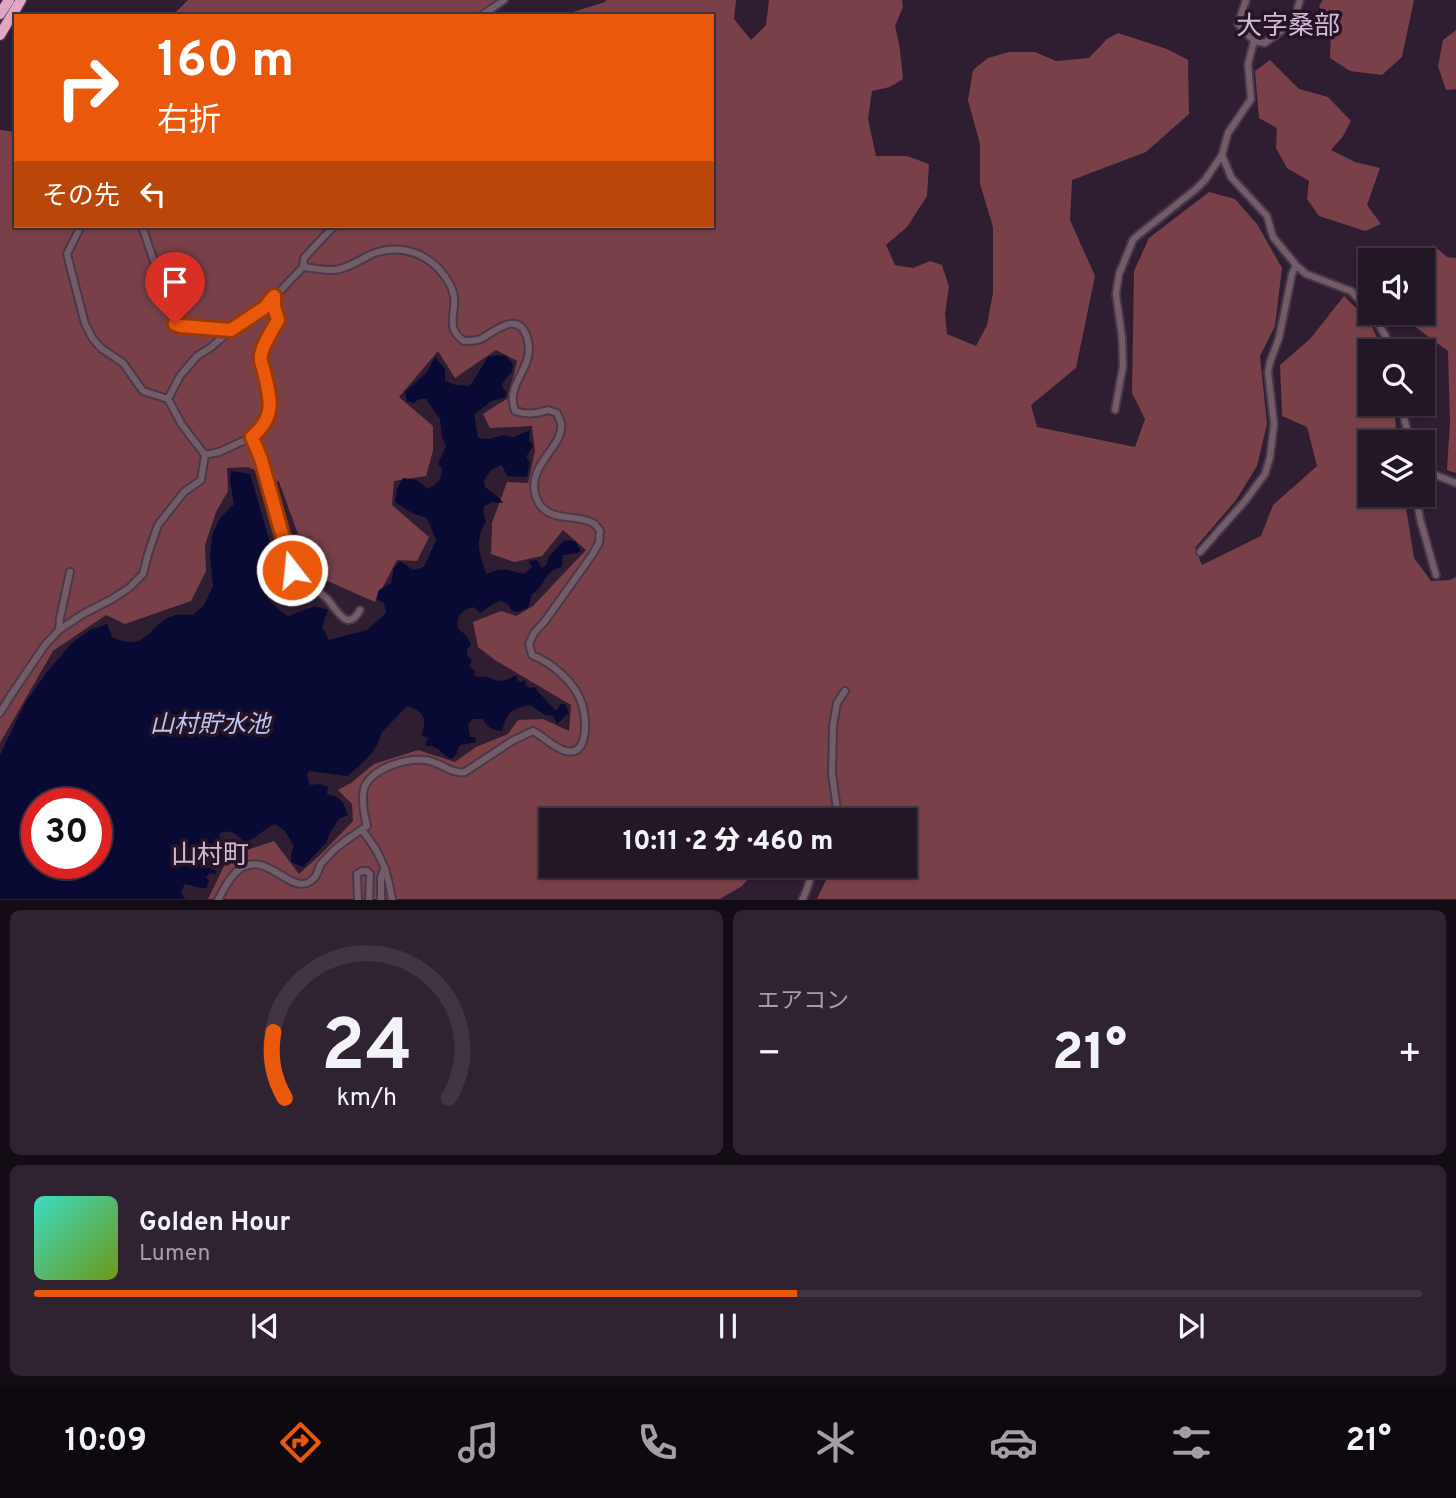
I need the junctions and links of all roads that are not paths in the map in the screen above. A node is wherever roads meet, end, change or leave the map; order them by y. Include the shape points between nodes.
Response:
1 (9, 0) edge
2 (21, 0) edge
3 (504, 0) edge
4 (1246, 0) edge
5 (1300, 0) edge
6 (0, 14) edge
7 (484, 14) edge
8 (0, 35) edge
9 (1254, 41) junction
10 (1222, 155) junction
11 (80, 228) edge
12 (143, 228) edge
13 (332, 228) edge
14 (1296, 265) junction
15 (303, 267) junction
16 (274, 296) junction
17 (1358, 298) edge
18 (231, 330) junction
19 (168, 399) junction
20 (1115, 410) dead end
21 (252, 437) junction
22 (205, 455) junction
23 (1435, 475) edge
24 (1456, 483) edge
25 (1418, 507) edge
26 (1200, 552) dead end
27 (70, 572) dead end
28 (1436, 575) dead end
29 (360, 610) dead end
30 (59, 630) junction
31 (845, 691) dead end
32 (0, 713) edge
33 (837, 808) edge
34 (362, 830) junction
35 (385, 868) junction
36 (810, 878) edge
37 (218, 900) edge
38 (358, 900) edge
39 (369, 900) edge
40 (381, 900) edge
41 (392, 900) edge
42 (802, 900) edge

1 - 6 highway
2 - 8 highway
3 - 7 street
4 - 9 street via 1238,23
5 - 9 street via 1294,21 1265,43
9 - 10 street via 1248,64 1251,99 1228,133
10 - 14 street via 1231,177 1267,216 1273,237
10 - 20 street via 1196,189 1133,240 1116,294 1123,366
11 - 19 street via 66,254 85,324 93,339 123,363 144,391
12 - 18 street via 175,324
13 - 15 street via 304,258
14 - 17 street
14 - 26 street via 1268,372 1274,424 1265,474
15 - 16 street
15 - 34 street via 342,269 373,254 408,250 437,267 452,287 454,330 464,341 508,324 524,330 530,354 514,386 515,411 548,410 557,413 561,422 560,435 537,471 536,499 552,515 594,523 600,531 599,543 529,644 532,655 569,682 582,703 586,728 580,747 566,751 533,731 459,774 426,760 396,763 377,772 366,785 367,827
16 - 18 street
16 - 21 street via 278,320 260,357 271,406 268,419
18 - 19 street via 197,356
19 - 22 street
21 - 22 street
21 - 29 street via 295,576 325,596 342,618 355,618
22 - 30 street via 201,480 184,492 158,525 143,574 129,588
23 - 24 street
25 - 28 street
27 - 30 street
30 - 32 street
31 - 33 street via 833,726
34 - 35 street
34 - 37 street via 334,850 308,883 297,884 263,865 253,865 238,870
35 - 40 street
35 - 41 street
36 - 42 street
38 - 39 street via 357,874 362,871 370,874

